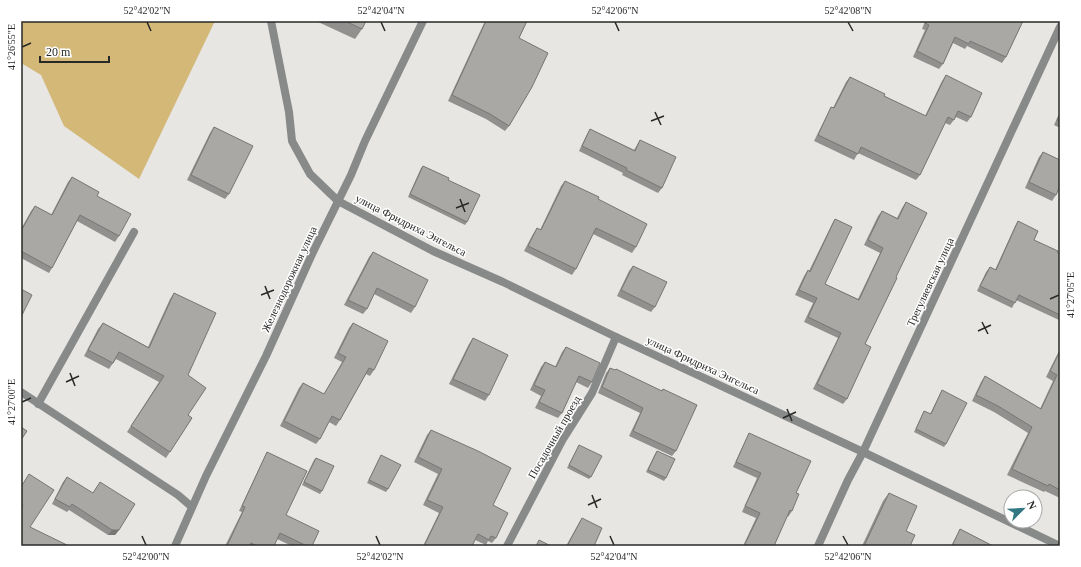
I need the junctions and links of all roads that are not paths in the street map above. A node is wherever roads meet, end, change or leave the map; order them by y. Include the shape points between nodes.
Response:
1 (271, 21) edge
2 (423, 21) edge
3 (1060, 27) edge
4 (338, 200) junction
5 (134, 232) dead end
6 (616, 337) junction
7 (21, 392) edge
8 (38, 404) junction
9 (863, 452) junction
10 (192, 507) junction
11 (174, 546) edge
12 (507, 546) edge
13 (818, 546) edge
14 (1060, 546) edge

1 - 4 street, улица Фридриха Энгельса via 289,112 292,141 310,174
2 - 4 street, Железнодорожная улица
3 - 9 street, Трегуляевская улица
4 - 6 street, улица Фридриха Энгельса via 433,251
4 - 10 street, Железнодорожная улица
5 - 8 street
6 - 9 street, улица Фридриха Энгельса
6 - 12 street, Посадочный проезд via 592,393 563,439
7 - 8 street
8 - 10 street
9 - 13 street, Трегуляевская улица
9 - 14 street, улица Фридриха Энгельса
10 - 11 street, Железнодорожная улица

